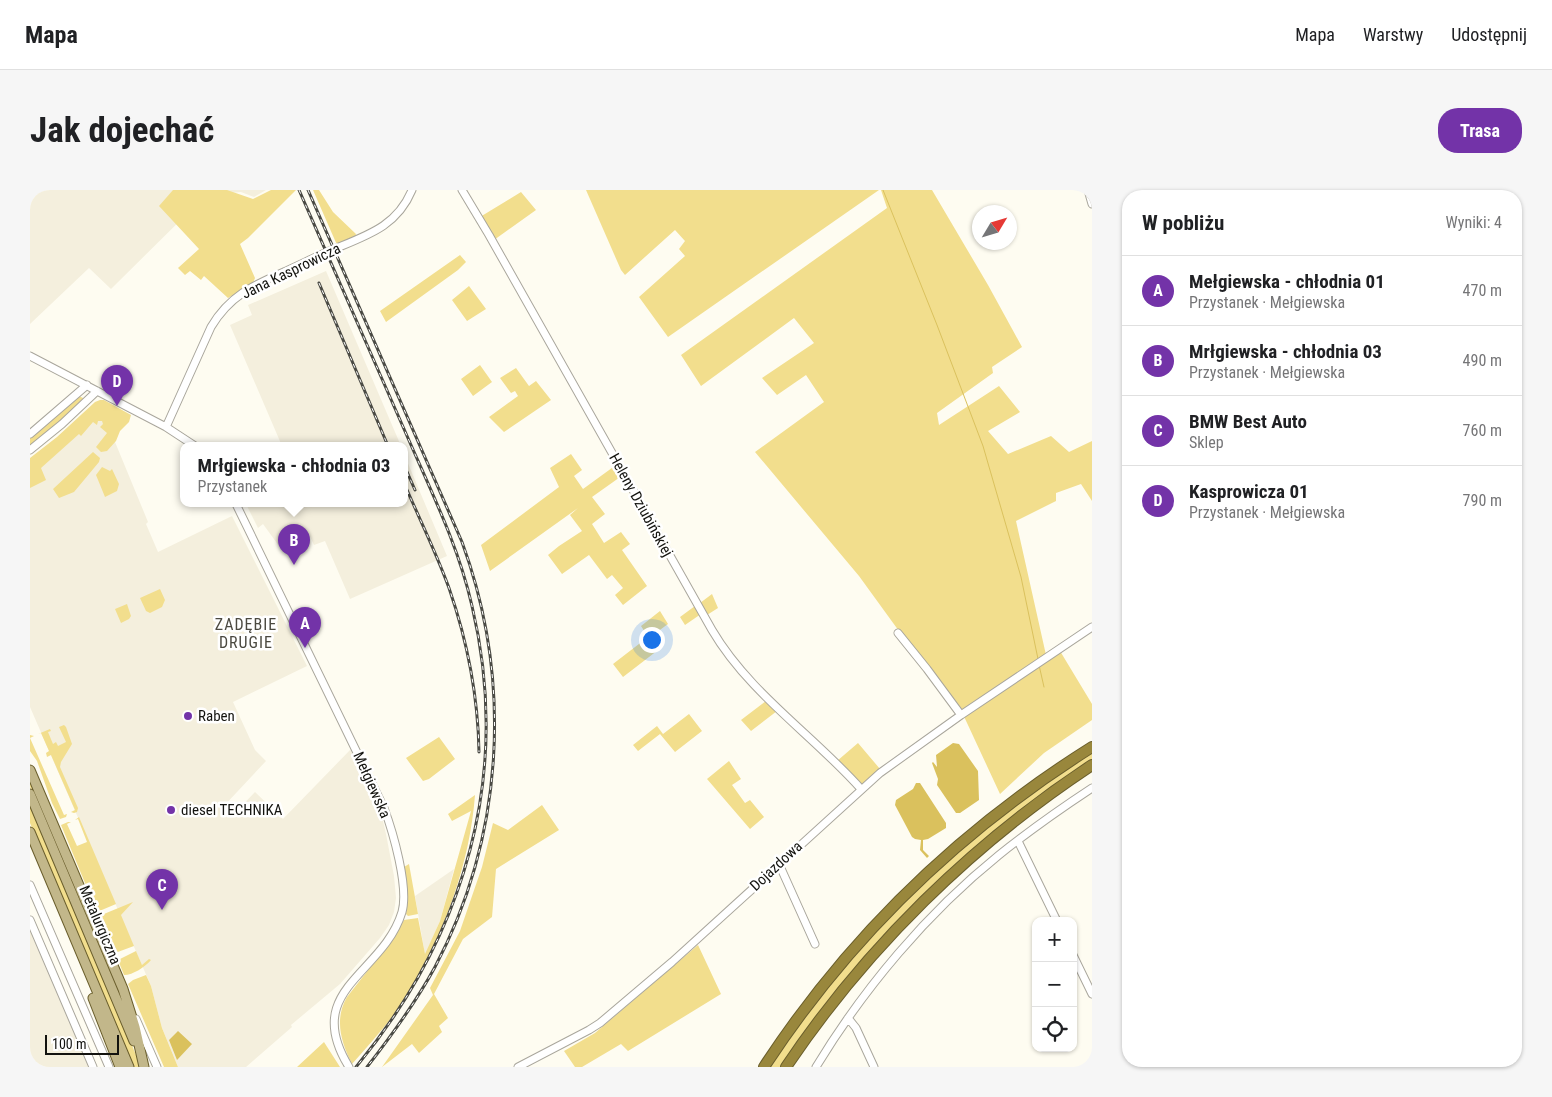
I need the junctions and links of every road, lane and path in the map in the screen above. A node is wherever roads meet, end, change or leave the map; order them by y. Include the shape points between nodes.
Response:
1 (412, 190) edge
2 (462, 190) edge
3 (1088, 190) edge
4 (1092, 204) edge
5 (30, 356) edge
6 (72, 378) junction
7 (87, 386) junction
8 (97, 391) junction
9 (73, 398) junction
10 (166, 427) junction
11 (30, 434) edge
12 (189, 442) edge
13 (30, 450) edge
14 (237, 507) edge
15 (1092, 627) edge
16 (898, 633) dead end
17 (960, 715) junction
18 (1092, 747) edge
19 (1092, 765) edge
20 (30, 770) edge
21 (1092, 788) edge
22 (861, 789) junction
23 (30, 794) edge
24 (30, 832) edge
25 (1018, 841) junction
26 (778, 864) junction
27 (30, 885) edge
28 (1055, 917) edge
29 (30, 920) edge
30 (815, 944) dead end
31 (78, 945) junction
32 (1077, 962) edge
33 (123, 989) junction
34 (1092, 994) edge
35 (848, 1018) junction
36 (93, 1067) edge
37 (109, 1067) edge
38 (120, 1067) edge
39 (129, 1067) edge
40 (144, 1067) edge
41 (158, 1067) edge
42 (349, 1067) edge
43 (518, 1067) edge
44 (764, 1067) edge
45 (786, 1067) edge
46 (816, 1067) edge
47 (874, 1067) edge

1 - 10 street, Jana Kasprowicza via 401,210 380,228 252,286 232,300 211,327
2 - 22 street, Heleny Dziubińskiej via 724,648 742,674
3 - 4 street
5 - 6 street
6 - 7 street
6 - 9 street via 77,389
7 - 8 street
7 - 9 street
8 - 10 street
8 - 13 street
9 - 11 street
10 - 12 street
14 - 42 street, Mełgiewska via 384,808 400,866 404,897 399,920 386,942 346,989 335,1015 336,1043
15 - 17 street, Dojazdowa
16 - 17 street
17 - 22 street, Dojazdowa
18 - 44 highway via 986,822 904,894 826,982
19 - 45 highway via 1006,828 926,899 856,975
20 - 33 main road
21 - 25 street
22 - 26 street, Dojazdowa
23 - 40 main road, Metalurgiczna
24 - 31 main road, Metalurgiczna
25 - 28 street
25 - 35 street via 918,931
26 - 30 street
26 - 43 street, Dojazdowa via 600,1023
27 - 37 street
29 - 36 street
31 - 38 main road via 86,977
31 - 39 main road, Metalurgiczna
32 - 34 street
33 - 40 main road
33 - 41 street
35 - 46 street
35 - 47 street

